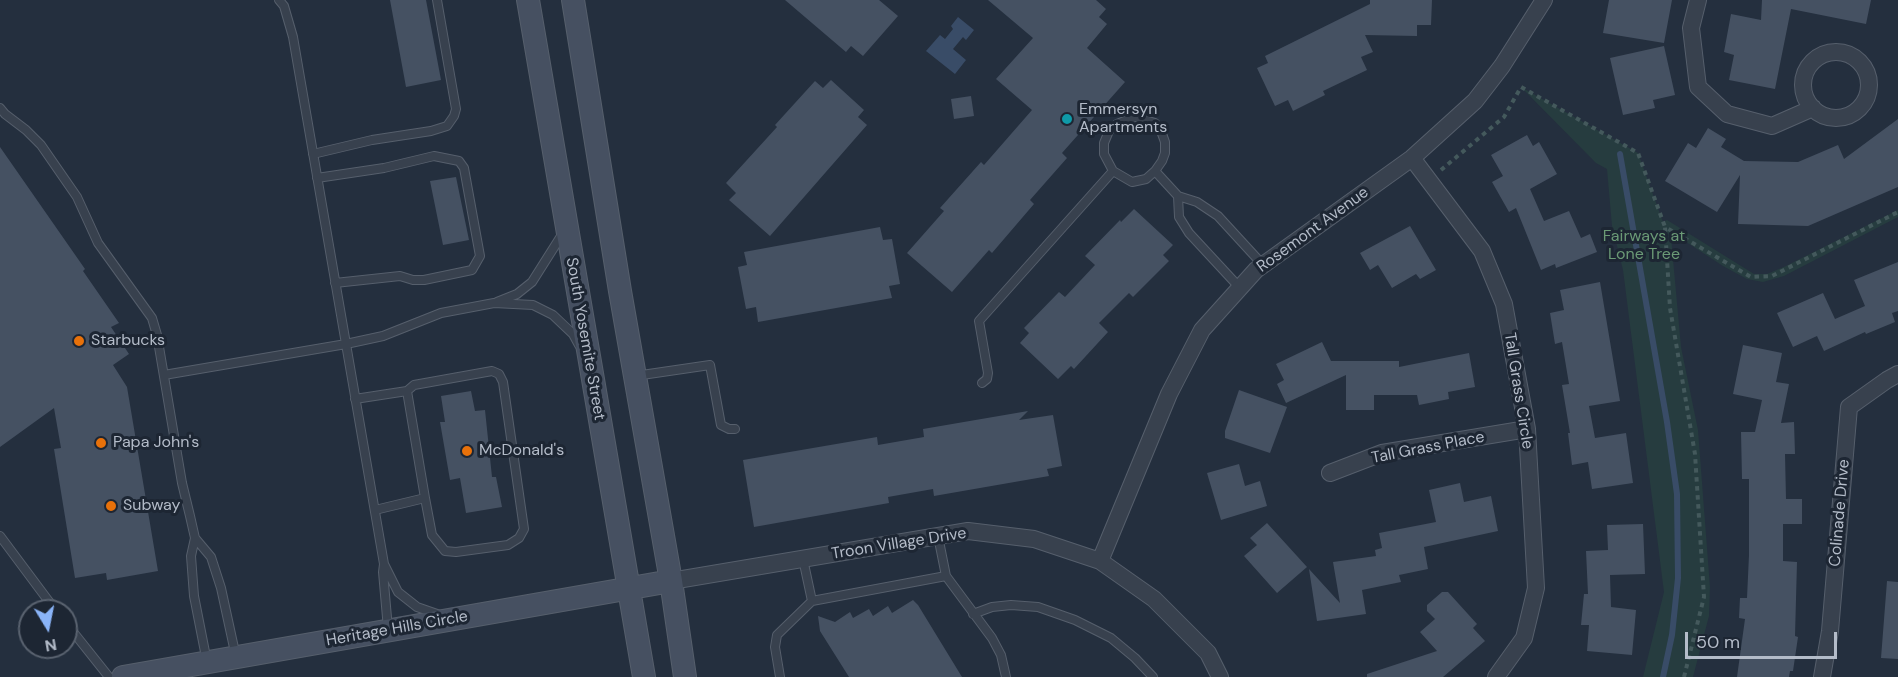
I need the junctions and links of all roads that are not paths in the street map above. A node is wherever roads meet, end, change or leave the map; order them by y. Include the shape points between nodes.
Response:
1 (279, 0) edge
2 (437, 0) edge
3 (528, 0) edge
4 (573, 0) edge
5 (1544, 0) edge
6 (1698, 0) edge
7 (0, 108) edge
8 (1813, 108) junction
9 (313, 154) junction
10 (1412, 158) junction
11 (1113, 171) junction
12 (1155, 171) junction
13 (317, 178) junction
14 (1178, 196) junction
15 (566, 221) junction
16 (1263, 265) junction
17 (335, 283) junction
18 (1240, 288) junction
19 (494, 303) junction
20 (346, 344) junction
21 (590, 365) junction
22 (1898, 374) edge
23 (164, 375) junction
24 (635, 376) junction
25 (982, 383) dead end
26 (407, 391) junction
27 (355, 399) junction
28 (735, 429) dead end
29 (1527, 429) junction
30 (1330, 473) dead end
31 (425, 498) junction
32 (375, 510) junction
33 (0, 536) edge
34 (938, 536) junction
35 (195, 538) junction
36 (803, 559) junction
37 (1100, 561) junction
38 (384, 564) junction
39 (946, 576) junction
40 (671, 581) junction
41 (628, 588) junction
42 (47, 599) edge
43 (812, 601) junction
44 (973, 614) junction
45 (455, 619) junction
46 (388, 631) junction
47 (78, 638) edge
48 (236, 657) junction
49 (207, 662) junction
50 (109, 677) edge
51 (123, 677) edge
52 (644, 677) edge
53 (685, 677) edge
54 (780, 677) edge
55 (1006, 677) edge
56 (1153, 677) edge
57 (1220, 677) edge
58 (1496, 677) edge
59 (1822, 677) edge

1 - 9 lane via 293,37
2 - 9 lane via 456,109 447,126
3 - 15 main road, South Yosemite Street
4 - 24 main road
5 - 10 street, Rosemont Avenue via 1475,101
6 - 8 street via 1691,28 1698,87 1727,114 1772,126
7 - 23 lane via 41,145 77,197 98,243 152,318
8 - 8 street via 1833,118 1855,112 1869,94 1870,82 1861,62 1843,52 1832,52 1813,61 1807,69 1803,90
9 - 13 lane
10 - 16 street, Rosemont Avenue
10 - 29 street, Tall Grass Circle via 1482,251 1504,304
11 - 12 lane via 1132,182 1146,179
11 - 12 lane via 1104,154 1104,143 1117,124 1135,117 1155,123 1161,131 1165,153
11 - 25 lane via 979,321 988,373
12 - 14 lane
13 - 17 lane
13 - 17 lane via 434,156 459,161 464,168 480,256 472,270 424,280 400,276
14 - 16 lane via 1197,201 1218,216
14 - 18 lane via 1179,217 1189,233
15 - 19 lane via 564,232 532,282 517,294
15 - 21 main road, South Yosemite Street
16 - 18 street, Rosemont Avenue
17 - 20 lane
18 - 37 street, Rosemont Avenue via 1202,330 1169,394
19 - 20 lane via 441,313 383,336
19 - 21 lane via 533,305 553,315 573,334
20 - 23 lane
20 - 27 lane
21 - 41 main road, South Yosemite Street
22 - 59 street, Colinade Drive via 1849,407 1830,631
23 - 35 lane
24 - 28 lane via 710,365 721,424
24 - 40 main road
26 - 27 lane
26 - 31 lane
26 - 31 lane via 414,385 492,371 499,374 524,529 519,538 507,545 445,551 432,535
27 - 32 lane
29 - 30 street, Tall Grass Place via 1383,453
29 - 58 street, Tall Grass Circle via 1536,588 1524,638
31 - 32 lane
32 - 38 lane
33 - 42 lane
34 - 36 street, Troon Village Drive
34 - 37 street, Troon Village Drive via 968,531 1034,538
34 - 39 lane
35 - 48 lane via 211,557
35 - 49 lane via 191,556 194,596
36 - 40 street, Troon Village Drive
36 - 43 lane
37 - 57 street, Troon Village Drive via 1154,599 1208,652
38 - 45 lane via 399,592 417,607
38 - 46 lane
39 - 43 lane
39 - 44 lane
40 - 41 main road, Heritage Hills Circle
40 - 53 main road
41 - 45 main road, Heritage Hills Circle
41 - 52 main road, South Yosemite Street
43 - 54 lane via 777,634
44 - 55 lane via 997,647
44 - 56 lane via 1011,605 1038,608 1075,620 1111,638
45 - 46 main road, Heritage Hills Circle
46 - 48 main road, Heritage Hills Circle
47 - 50 lane
48 - 49 main road, Heritage Hills Circle
49 - 51 main road, Heritage Hills Circle

